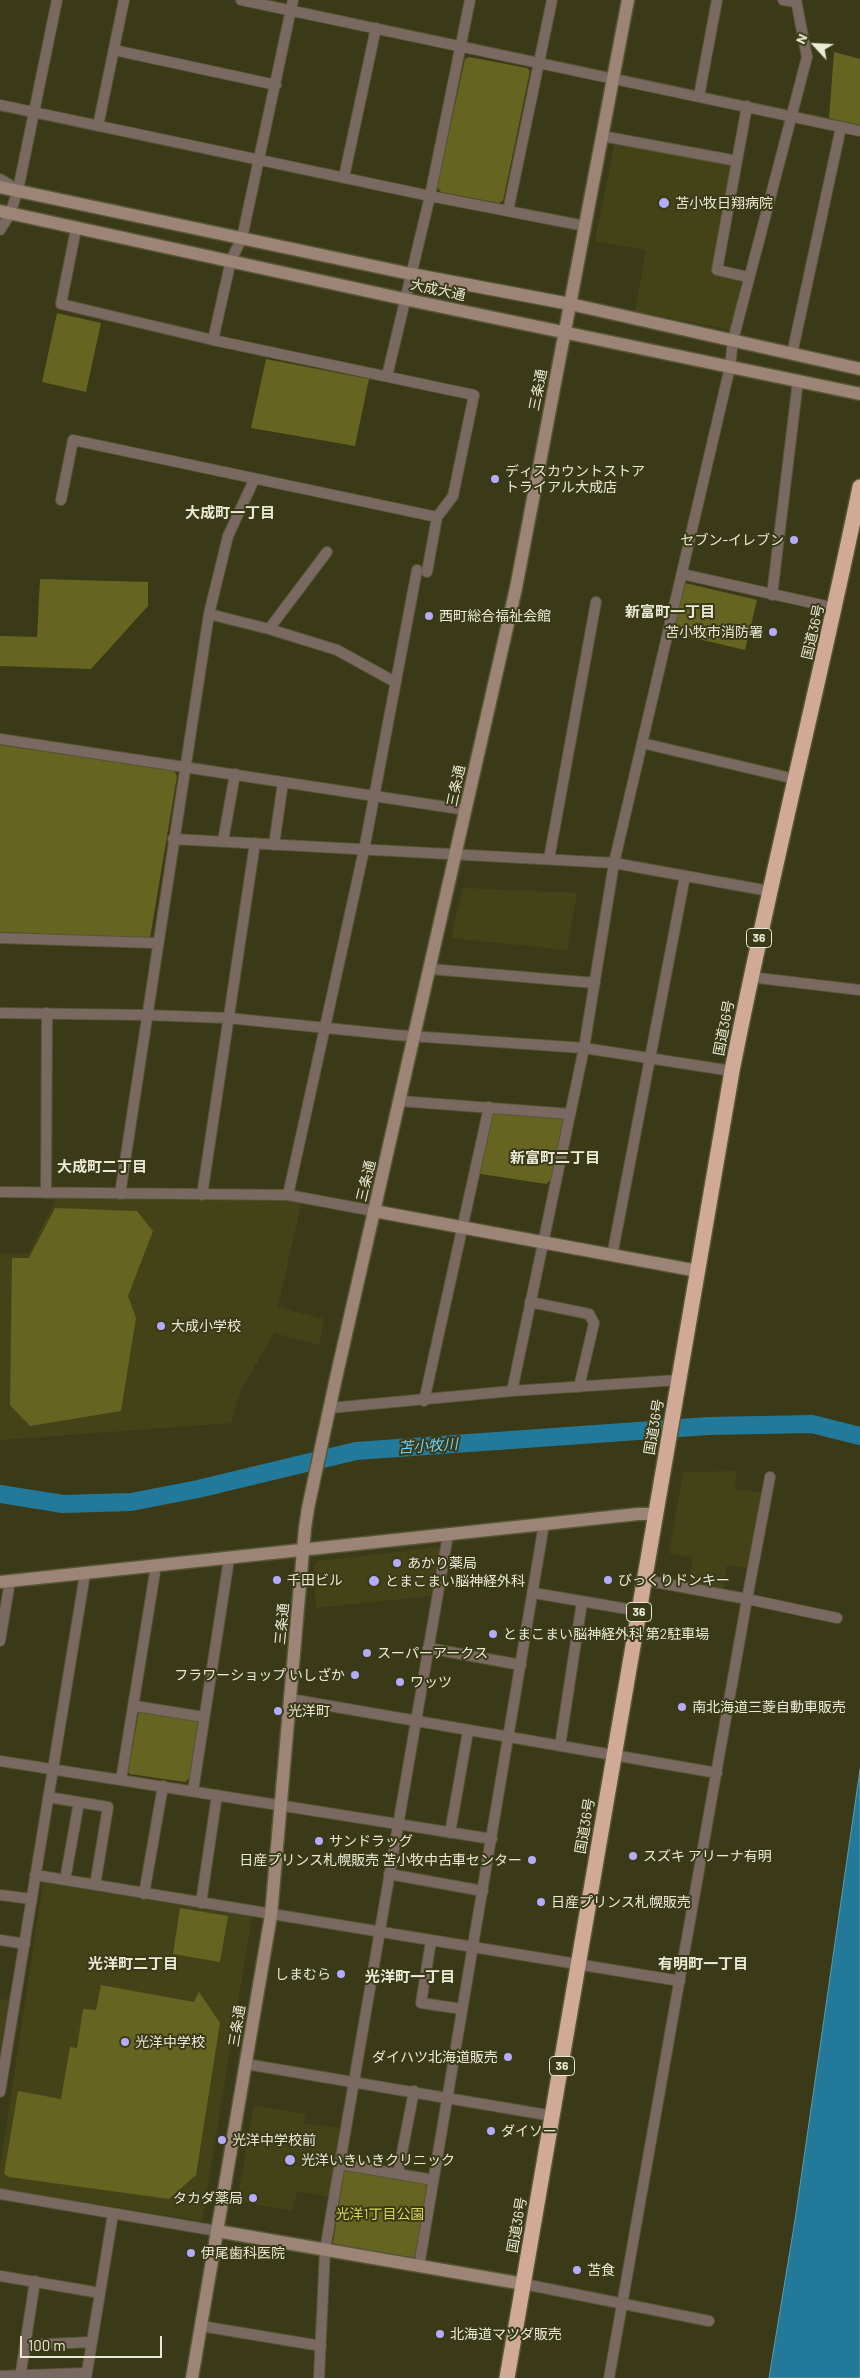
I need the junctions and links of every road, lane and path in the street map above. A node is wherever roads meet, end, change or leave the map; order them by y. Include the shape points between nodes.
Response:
1 (57, 0) edge
2 (124, 0) edge
3 (240, 0) edge
4 (470, 0) edge
5 (552, 0) edge
6 (628, 0) edge
7 (717, 0) edge
8 (783, 0) edge
9 (796, 1) edge
10 (292, 5) edge
11 (376, 28) junction
12 (461, 46) junction
13 (114, 50) junction
14 (539, 62) junction
15 (613, 78) junction
16 (276, 84) junction
17 (699, 96) junction
18 (0, 105) edge
19 (748, 106) junction
20 (35, 113) junction
21 (791, 115) junction
22 (98, 126) junction
23 (841, 127) junction
24 (860, 131) edge
25 (602, 136) junction
26 (260, 160) junction
27 (737, 160) junction
28 (344, 178) junction
29 (0, 179) edge
30 (0, 187) edge
31 (18, 190) junction
32 (430, 196) junction
33 (508, 211) junction
34 (3, 214) edge
35 (586, 226) junction
36 (76, 229) junction
37 (0, 230) edge
38 (242, 238) junction
39 (231, 260) junction
40 (411, 274) junction
41 (748, 276) junction
42 (404, 299) junction
43 (570, 304) junction
44 (565, 332) junction
45 (212, 340) junction
46 (732, 340) junction
47 (792, 354) junction
48 (730, 367) junction
49 (860, 370) edge
50 (387, 376) junction
51 (798, 381) junction
52 (860, 394) edge
53 (254, 480) junction
54 (860, 487) edge
55 (61, 500) dead end
56 (437, 517) junction
57 (327, 552) dead end
58 (682, 574) junction
59 (772, 595) junction
60 (596, 602) dead end
61 (835, 608) junction
62 (209, 614) junction
63 (269, 629) junction
64 (395, 682) junction
65 (0, 739) edge
66 (642, 744) junction
67 (184, 767) junction
68 (235, 774) junction
69 (795, 779) junction
70 (283, 782) junction
71 (374, 796) junction
72 (466, 810) junction
73 (173, 839) junction
74 (223, 841) junction
75 (255, 843) junction
76 (274, 844) junction
77 (364, 850) junction
78 (457, 854) junction
79 (549, 859) junction
80 (614, 863) junction
81 (685, 876) junction
82 (769, 891) junction
83 (0, 938) edge
84 (156, 943) junction
85 (430, 969) junction
86 (750, 977) junction
87 (595, 983) junction
88 (860, 990) edge
89 (0, 1013) edge
90 (47, 1013) junction
91 (146, 1015) junction
92 (228, 1018) junction
93 (324, 1028) junction
94 (415, 1036) junction
95 (584, 1048) junction
96 (650, 1058) junction
97 (732, 1071) junction
98 (400, 1101) junction
99 (489, 1107) junction
100 (570, 1114) junction
101 (0, 1192) edge
102 (46, 1193) junction
103 (120, 1194) junction
104 (202, 1195) junction
105 (288, 1195) junction
106 (374, 1211) junction
107 (461, 1227) junction
108 (542, 1242) junction
109 (612, 1256) junction
110 (698, 1271) junction
111 (530, 1302) junction
112 (678, 1386) junction
113 (579, 1387) junction
114 (512, 1391) junction
115 (424, 1401) junction
116 (330, 1408) junction
117 (770, 1477) dead end
118 (655, 1514) junction
119 (544, 1524) junction
120 (448, 1535) junction
121 (303, 1550) junction
122 (229, 1559) junction
123 (156, 1566) junction
124 (85, 1574) junction
125 (644, 1580) junction
126 (5, 1581) edge
127 (534, 1593) junction
128 (747, 1599) junction
129 (582, 1602) junction
130 (639, 1611) junction
131 (837, 1618) dead end
132 (0, 1641) edge
133 (428, 1648) junction
134 (521, 1665) junction
135 (290, 1700) junction
136 (135, 1706) junction
137 (204, 1717) junction
138 (416, 1721) junction
139 (468, 1731) junction
140 (509, 1738) junction
141 (560, 1746) junction
142 (614, 1755) junction
143 (0, 1761) edge
144 (53, 1769) junction
145 (717, 1773) junction
146 (122, 1780) junction
147 (163, 1786) junction
148 (193, 1790) junction
149 (217, 1795) junction
150 (48, 1797) junction
151 (79, 1802) junction
152 (281, 1804) junction
153 (398, 1824) junction
154 (450, 1833) junction
155 (492, 1839) junction
156 (390, 1874) junction
157 (36, 1876) junction
158 (65, 1880) junction
159 (95, 1886) junction
160 (483, 1891) junction
161 (144, 1894) junction
162 (0, 1895) edge
163 (32, 1899) junction
164 (201, 1903) junction
165 (271, 1915) junction
166 (380, 1933) junction
167 (0, 1940) edge
168 (431, 1941) junction
169 (25, 1944) junction
170 (473, 1948) junction
171 (579, 1965) junction
172 (680, 1981) junction
173 (462, 2009) junction
174 (246, 2064) junction
175 (354, 2082) junction
176 (0, 2092) edge
177 (414, 2092) junction
178 (447, 2098) junction
179 (553, 2116) junction
180 (340, 2164) junction
181 (398, 2173) junction
182 (433, 2180) junction
183 (0, 2194) edge
184 (113, 2214) junction
185 (218, 2231) junction
186 (325, 2250) junction
187 (419, 2266) junction
188 (0, 2276) edge
189 (35, 2281) junction
190 (524, 2284) junction
191 (100, 2293) junction
192 (622, 2302) junction
193 (710, 2321) dead end
194 (201, 2326) junction
195 (92, 2342) junction
196 (25, 2345) junction
197 (321, 2346) junction
198 (0, 2376) edge
199 (86, 2376) edge
200 (20, 2377) edge
201 (192, 2378) edge
202 (318, 2378) edge
203 (507, 2378) edge
204 (609, 2378) edge

1 - 20 street
2 - 13 street
3 - 10 street
4 - 12 street
5 - 14 street
6 - 15 street, 三条通
7 - 17 street
8 - 9 street
9 - 21 street via 806,57
10 - 11 street
10 - 16 street
11 - 12 street
11 - 28 street
12 - 14 street
12 - 32 street
13 - 16 street
13 - 22 street
14 - 15 street
14 - 33 street
15 - 17 street
15 - 25 street, 三条通
16 - 26 street
17 - 19 street
18 - 20 street
19 - 21 street
19 - 27 street
20 - 22 street
20 - 31 street
21 - 23 street
21 - 41 street
22 - 26 street
23 - 24 street
23 - 47 street
25 - 27 street
25 - 35 street, 三条通
26 - 28 street
26 - 38 street
27 - 41 street via 717,270
28 - 32 street
29 - 31 street
30 - 31 street, 大成大通
31 - 34 street
31 - 38 street, 大成大通
32 - 33 street
32 - 40 street
33 - 35 street
34 - 36 street, 大成大通
34 - 37 street
35 - 43 street, 三条通
36 - 39 street, 大成大通
36 - 45 street via 61,304
38 - 39 street
38 - 40 street, 大成大通
39 - 42 street, 大成大通
39 - 45 street
40 - 42 street
40 - 43 street, 大成大通
41 - 46 street
42 - 44 street, 大成大通
42 - 50 street
43 - 44 street, 三条通
43 - 46 street, 大成大通
44 - 48 street, 大成大通
44 - 72 street, 三条通 via 516,588
45 - 50 street
46 - 47 street, 大成大通
46 - 48 street
47 - 49 street, 大成大通
48 - 51 street, 大成大通
48 - 58 street
50 - 56 street via 474,395 453,496
51 - 52 street, 大成大通
51 - 59 street
53 - 55 street via 73,440
53 - 56 street
53 - 62 street via 228,536
54 - 61 highway, 国道36号 / 36
56 - 64 street
57 - 63 street
58 - 59 street
58 - 66 street
59 - 61 street
60 - 79 street
61 - 69 highway, 国道36号 / 36
62 - 63 street
62 - 67 street
63 - 64 street via 337,650
64 - 71 street
65 - 67 street
66 - 69 street
66 - 80 street
67 - 68 street
67 - 73 street
68 - 70 street
68 - 74 street
69 - 82 highway, 国道36号 / 36
70 - 71 street
70 - 76 street
71 - 72 street
71 - 77 street
72 - 78 street, 三条通
73 - 74 street
73 - 84 street
74 - 75 street
75 - 76 street
75 - 92 street
76 - 77 street
77 - 78 street
77 - 93 street
78 - 79 street
78 - 85 street, 三条通
79 - 80 street
80 - 81 street
80 - 87 street
81 - 82 street
81 - 96 street
82 - 86 highway, 国道36号 / 36
83 - 84 street
84 - 91 street
85 - 87 street
85 - 94 street, 三条通
86 - 88 street
86 - 97 highway, 国道36号 / 36
87 - 95 street
89 - 90 street
90 - 91 street
90 - 102 street
91 - 92 street
91 - 103 street
92 - 93 street
92 - 104 street
93 - 94 street
93 - 105 street
94 - 95 street
94 - 98 street, 三条通
95 - 96 street
95 - 100 street
96 - 97 street
96 - 109 street
97 - 110 highway, 国道36号 / 36
98 - 99 street
98 - 106 street, 三条通
99 - 100 street
99 - 107 street
100 - 108 street
101 - 102 street
102 - 103 street
103 - 104 street
104 - 105 street
105 - 106 street
106 - 107 street
106 - 116 street, 三条通
107 - 108 street
107 - 115 street
108 - 109 street
108 - 111 street
109 - 110 street
110 - 112 highway, 国道36号 / 36
111 - 113 street via 589,1314 593,1318
111 - 114 street
112 - 113 street
112 - 118 highway, 国道36号 / 36
113 - 114 street
114 - 115 street
115 - 116 street
116 - 121 street, 三条通 via 308,1508
117 - 128 street
118 - 119 street
118 - 125 highway, 国道36号 / 36
119 - 120 street
119 - 127 street
120 - 121 street
120 - 133 street
121 - 122 street
121 - 135 street, 三条通
122 - 123 street
122 - 137 street
123 - 124 street
123 - 136 street
124 - 126 street
124 - 144 street
125 - 128 street
125 - 130 highway, 国道36号 / 36
126 - 132 street
127 - 129 street
127 - 134 street
128 - 131 street
128 - 145 street
129 - 130 street
129 - 141 street
130 - 142 highway, 国道36号 / 36
133 - 134 street
133 - 138 street
134 - 140 street
135 - 138 street
135 - 152 street, 三条通
136 - 137 street
136 - 146 street
137 - 148 street
138 - 139 street
138 - 153 street
139 - 140 street
139 - 154 street
140 - 141 street
140 - 155 street
141 - 142 street
142 - 145 street
142 - 171 highway, 国道36号 / 36
143 - 144 street
144 - 146 street
144 - 150 street
145 - 172 street
146 - 147 street
147 - 148 street
147 - 161 street
148 - 149 street
149 - 152 street
149 - 164 street
150 - 151 street
150 - 157 street
151 - 158 street
151 - 159 street via 108,1807
152 - 153 street
152 - 165 street, 三条通
153 - 154 street
153 - 156 street
154 - 155 street
155 - 160 street
156 - 160 street
156 - 166 street
157 - 158 street
157 - 163 street
158 - 159 street
159 - 161 street
160 - 170 street
161 - 164 street
162 - 163 street
163 - 169 street
164 - 165 street
165 - 166 street
165 - 174 street, 三条通
166 - 168 street
166 - 175 street
167 - 169 street
168 - 170 street
168 - 173 street via 421,2003
169 - 176 street
170 - 171 street
170 - 173 street
171 - 172 street
171 - 179 highway, 国道36号 / 36
172 - 192 street
173 - 178 street
174 - 175 street
174 - 185 street, 三条通
175 - 177 street
175 - 180 street
177 - 178 street
177 - 181 street
178 - 179 street
178 - 182 street
179 - 190 highway, 国道36号 / 36
180 - 181 street
180 - 186 street
181 - 182 street
182 - 187 street
183 - 184 street
184 - 185 street
184 - 191 street
185 - 186 street
185 - 194 street, 三条通
186 - 187 street
186 - 197 street
187 - 190 street
188 - 189 street
189 - 191 street
189 - 196 street
190 - 192 street
190 - 203 highway, 国道36号 / 36
191 - 195 street
192 - 193 street
192 - 204 street
194 - 197 street
194 - 201 street, 三条通
195 - 196 street
195 - 199 street
196 - 200 street
197 - 202 street
198 - 200 street
199 - 200 street

